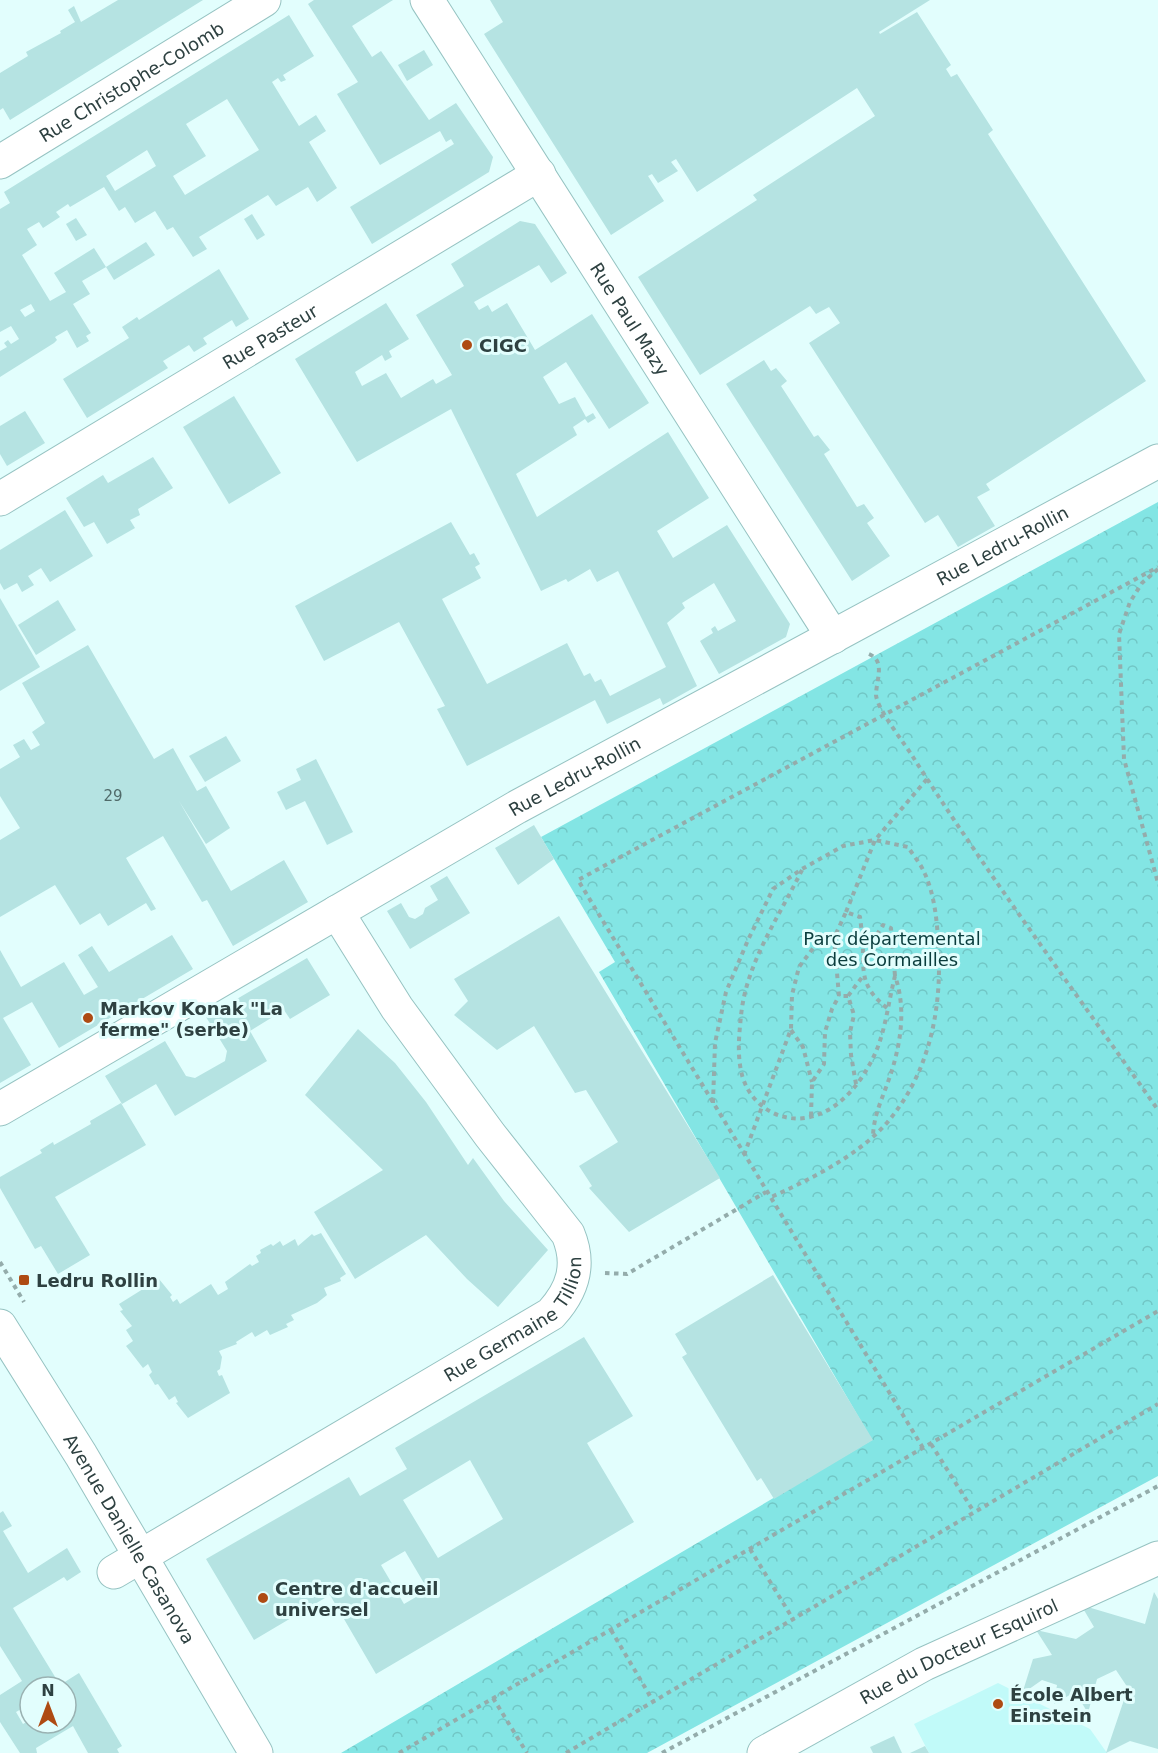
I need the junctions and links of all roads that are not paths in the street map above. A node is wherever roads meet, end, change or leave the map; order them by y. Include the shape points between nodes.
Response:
1 (264, 0) edge
2 (427, 0) edge
3 (0, 162) edge
4 (538, 174) junction
5 (1158, 461) edge
6 (0, 499) edge
7 (833, 637) junction
8 (337, 912) junction
9 (0, 1109) edge
10 (0, 1326) edge
11 (1158, 1558) edge
12 (128, 1565) junction
13 (251, 1752) edge
14 (764, 1753) edge

1 - 3 street, Rue Christophe-Colomb
2 - 4 street, Rue Paul Mazy
4 - 6 street, Rue Pasteur
4 - 7 street, Rue Paul Mazy
5 - 7 street, Rue Ledru-Rollin
7 - 8 street, Rue Ledru-Rollin via 517,807
8 - 9 street, Rue Ledru-Rollin
8 - 12 street, Rue Germaine Tillion via 397,1008 490,1136 568,1234 575,1250 574,1272 565,1298 550,1314
10 - 12 street, Avenue Danielle Casanova
11 - 14 street, Rue du Docteur Esquirol via 924,1664
12 - 13 street, Avenue Danielle Casanova

